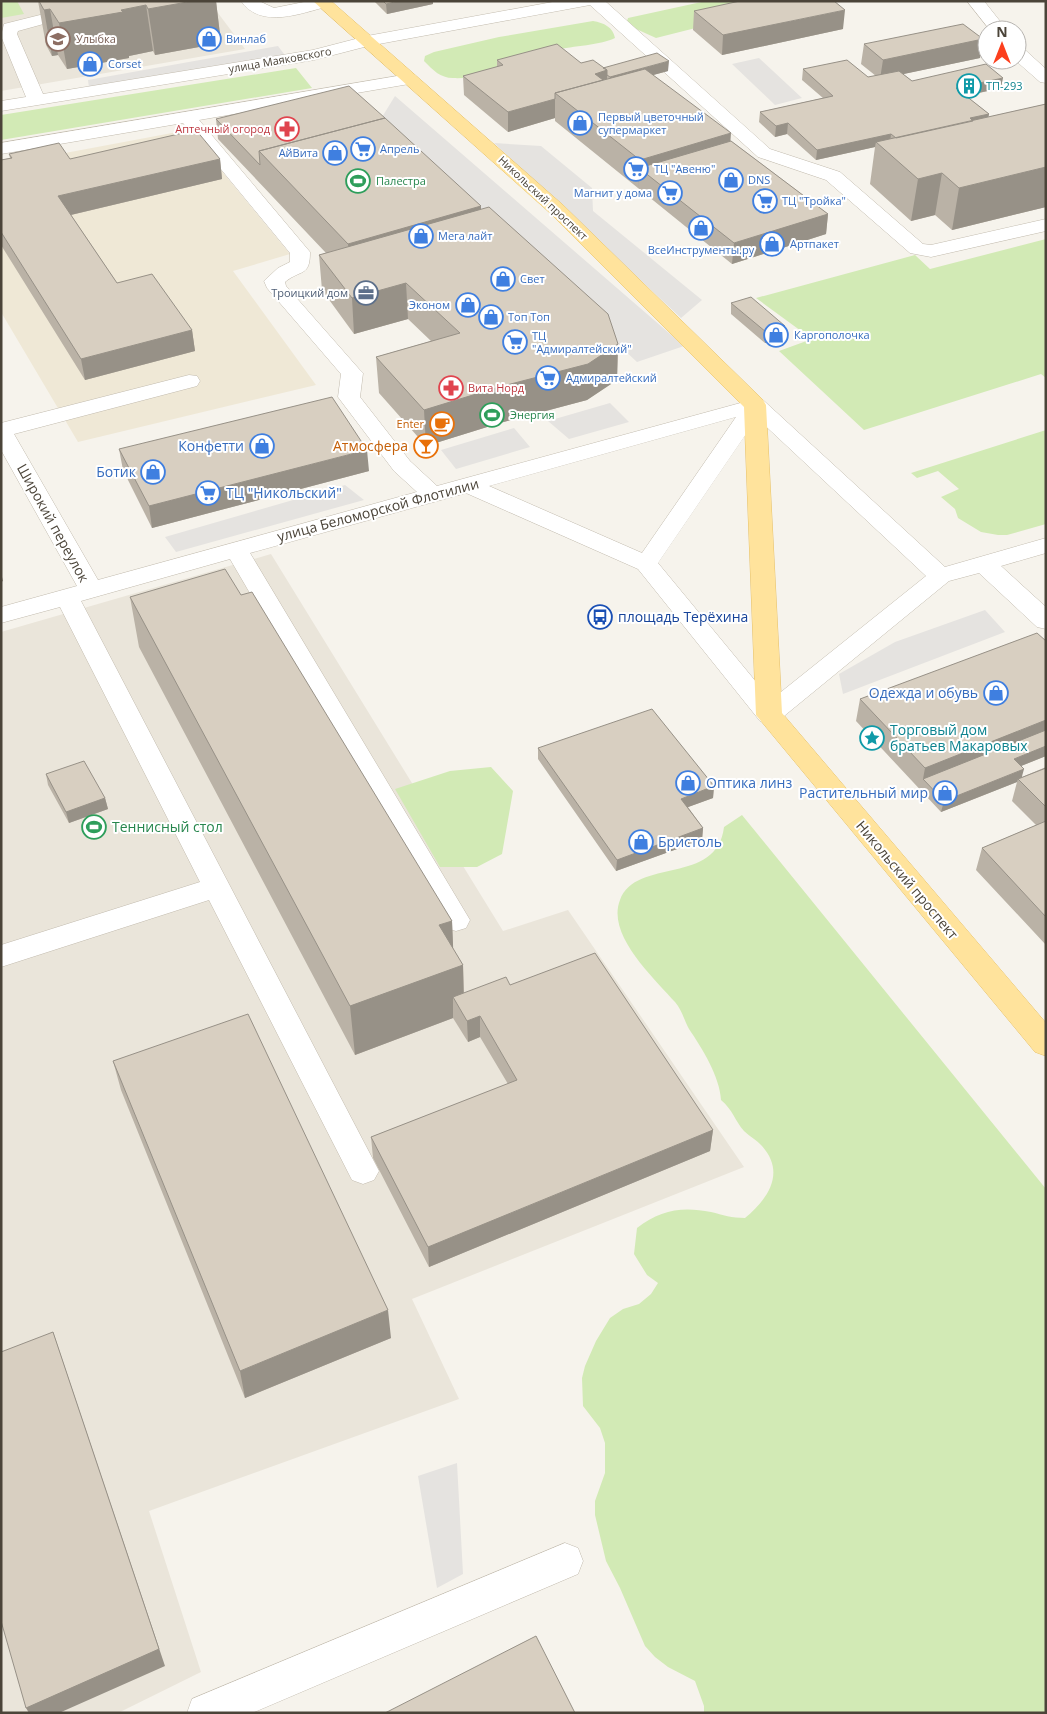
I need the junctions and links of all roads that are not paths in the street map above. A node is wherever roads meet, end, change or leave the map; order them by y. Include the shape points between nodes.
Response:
1 (50, 1) edge
2 (249, 1) edge
3 (586, 1) edge
4 (595, 1) edge
5 (975, 1) edge
6 (322, 2) edge
7 (991, 20) edge
8 (366, 41) junction
9 (1027, 63) edge
10 (1046, 78) edge
11 (409, 79) junction
12 (37, 100) junction
13 (1, 106) edge
14 (187, 117) junction
15 (1, 149) edge
16 (1046, 225) edge
17 (189, 381) dead end
18 (755, 405) junction
19 (2, 430) edge
20 (467, 486) junction
21 (432, 494) junction
22 (1046, 545) edge
23 (236, 550) junction
24 (646, 564) junction
25 (984, 564) junction
26 (941, 576) junction
27 (79, 593) junction
28 (1, 615) edge
29 (1046, 621) edge
30 (769, 715) junction
31 (217, 887) junction
32 (456, 920) dead end
33 (1, 956) edge
34 (1046, 1044) edge
35 (363, 1171) dead end
36 (565, 1561) dead end
37 (206, 1713) edge

1 - 12 street via 52,16 41,22 10,28 8,34
2 - 6 street via 256,9 271,14
3 - 8 street, улица Маяковского
4 - 16 street via 764,153 833,176 917,249 931,251
5 - 7 street
6 - 8 main road, Никольский проспект
8 - 11 main road, Никольский проспект
8 - 12 street, улица Маяковского via 314,56
9 - 10 street
11 - 14 street
11 - 18 main road, Никольский проспект via 588,240
12 - 13 street, улица Маяковского
14 - 15 street
14 - 21 street via 300,252 300,265 274,280 277,288 352,373 348,396 402,466
17 - 19 street
18 - 20 street, улица Беломорской Флотилии
18 - 24 street
18 - 26 street
18 - 30 main road
19 - 27 street, Широкий переулок
20 - 21 street, улица Беломорской Флотилии
20 - 24 street
21 - 23 street, улица Беломорской Флотилии
22 - 25 street
23 - 27 street, улица Беломорской Флотилии
23 - 32 street
24 - 30 street
25 - 26 street
25 - 29 street
26 - 30 street
27 - 28 street, улица Беломорской Флотилии
27 - 31 street, Широкий переулок
30 - 34 main road, Никольский проспект
31 - 33 street
31 - 35 street, Широкий переулок
36 - 37 street

